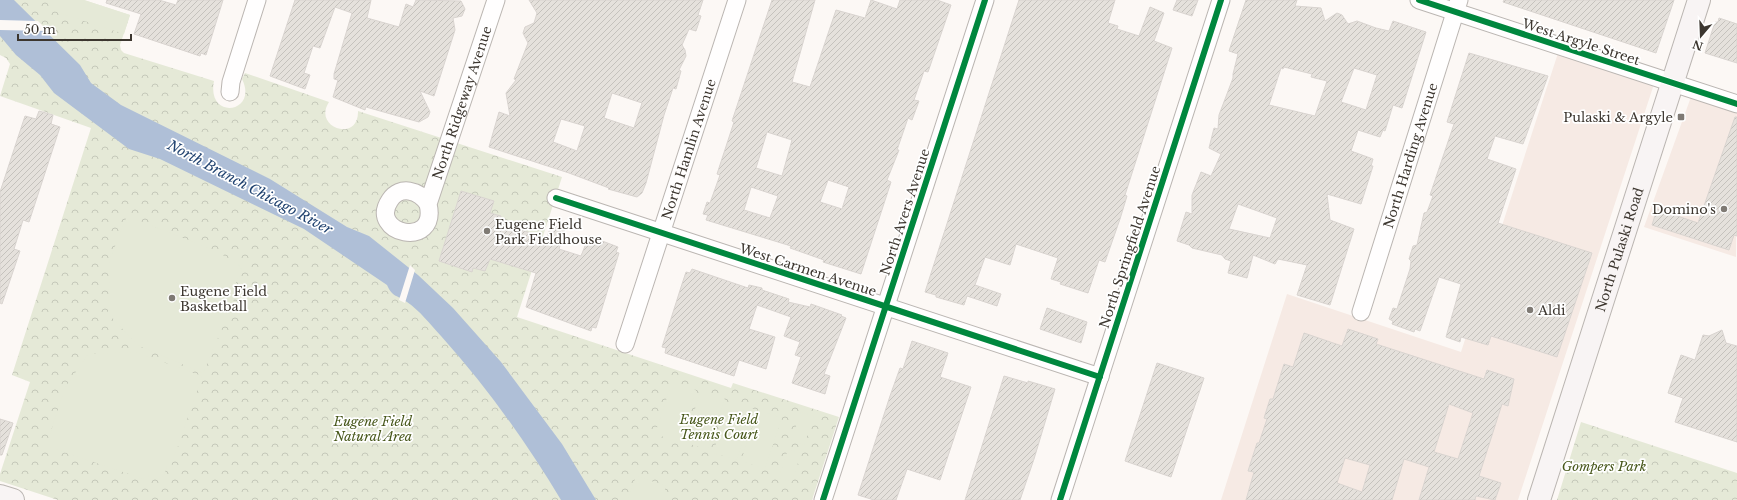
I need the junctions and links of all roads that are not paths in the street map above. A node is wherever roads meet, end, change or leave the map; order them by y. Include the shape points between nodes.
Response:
1 (257, 0) edge
2 (496, 0) edge
3 (737, 0) edge
4 (985, 0) edge
5 (1221, 0) edge
6 (1419, 0) edge
7 (1700, 0) edge
8 (1457, 6) edge
9 (1673, 83) junction
10 (230, 92) dead end
11 (1737, 104) edge
12 (556, 198) dead end
13 (428, 204) dead end
14 (661, 234) junction
15 (886, 307) junction
16 (1361, 312) dead end
17 (625, 344) dead end
18 (1100, 377) junction
19 (0, 496) edge
20 (13, 500) edge
21 (823, 500) edge
22 (1060, 500) edge
23 (1539, 500) edge

1 - 10 street
2 - 13 street, North Ridgeway Avenue
3 - 14 street, North Hamlin Avenue
4 - 15 street, North Avers Avenue
5 - 18 street, North Springfield Avenue
6 - 8 street, West Argyle Street
7 - 9 main road, North Pulaski Road
8 - 9 street, West Argyle Street
8 - 16 street, North Harding Avenue
9 - 11 street, West Argyle Street
9 - 23 main road, North Pulaski Road
12 - 14 street, West Carmen Avenue
14 - 15 street, West Carmen Avenue
14 - 17 street, North Hamlin Avenue
15 - 18 street, West Carmen Avenue
15 - 21 street, North Avers Avenue
18 - 22 street, North Springfield Avenue
19 - 20 main road

